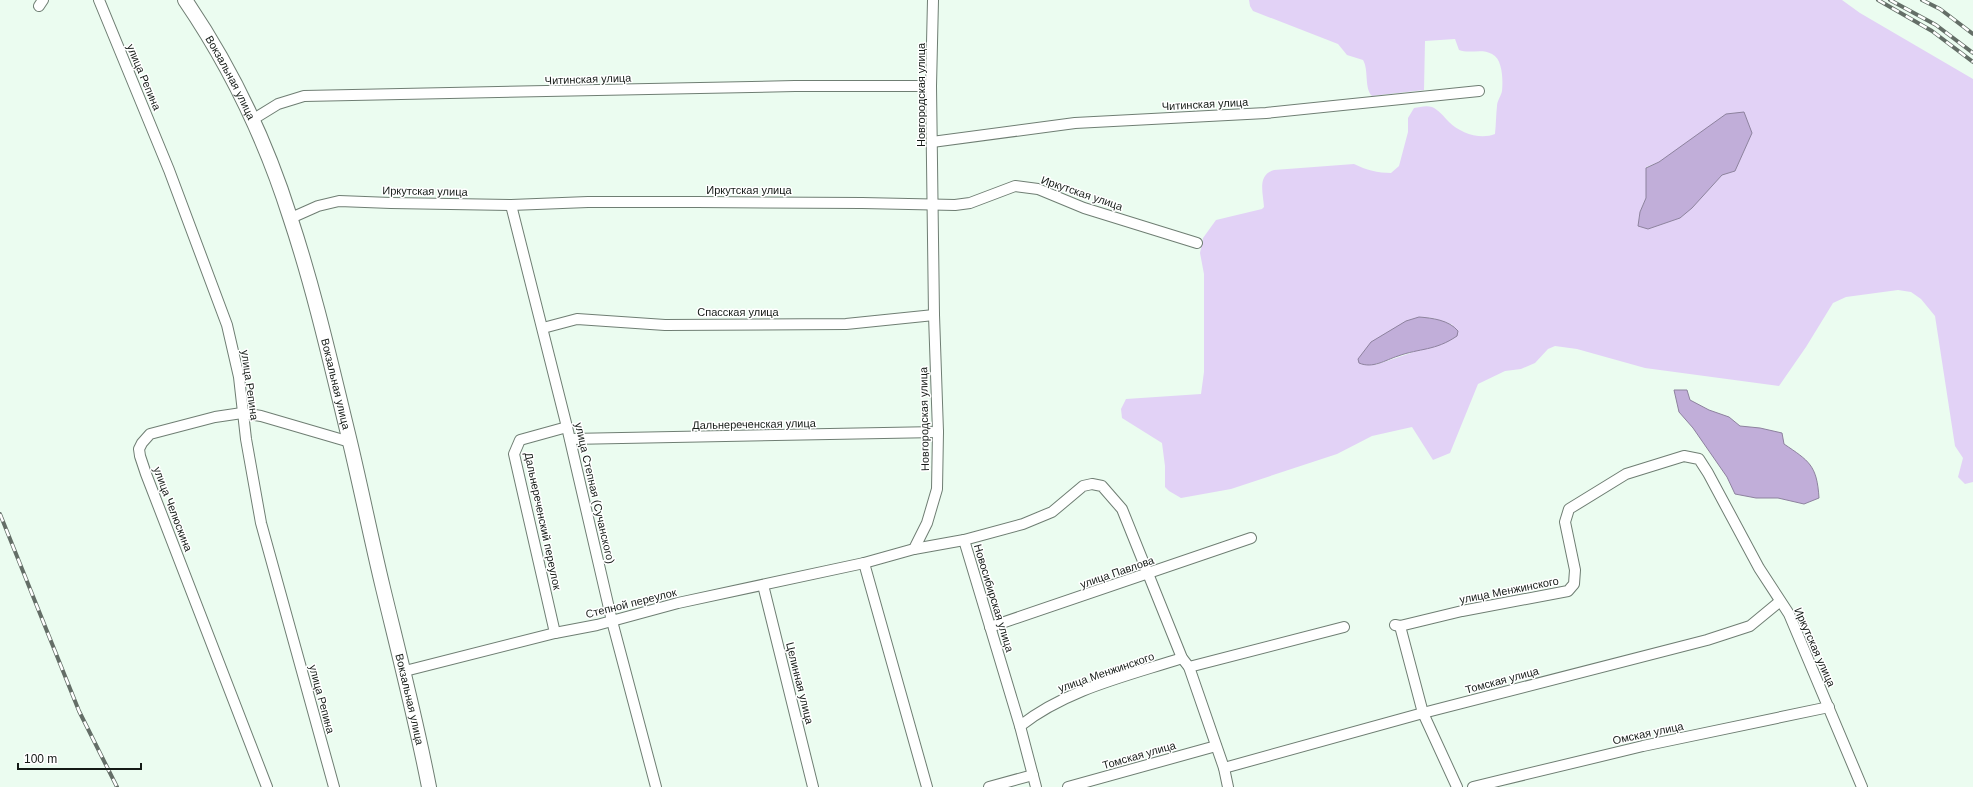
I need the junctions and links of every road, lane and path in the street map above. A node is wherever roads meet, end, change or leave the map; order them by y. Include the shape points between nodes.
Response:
1 (99, 0) edge
2 (185, 0) edge
3 (933, 0) edge
4 (931, 86) junction
5 (1479, 91) dead end
6 (252, 120) junction
7 (932, 142) junction
8 (511, 205) junction
9 (933, 206) junction
10 (291, 218) junction
11 (1197, 243) dead end
12 (934, 315) junction
13 (543, 328) junction
14 (242, 413) junction
15 (567, 426) junction
16 (938, 432) junction
17 (570, 439) junction
18 (350, 442) junction
19 (1699, 459) joint
20 (1251, 538) dead end
21 (964, 540) junction
22 (914, 549) junction
23 (864, 562) junction
24 (1149, 574) junction
25 (763, 585) junction
26 (1779, 602) junction
27 (612, 621) junction
28 (990, 627) junction
29 (1344, 627) dead end
30 (555, 633) junction
31 (1182, 658) junction
32 (1189, 667) junction
33 (405, 671) junction
34 (1829, 707) junction
35 (1423, 713) junction
36 (1020, 726) junction
37 (1216, 746) junction
38 (1224, 768) junction
39 (1033, 775) junction
40 (267, 787) edge
41 (334, 787) edge
42 (429, 787) edge
43 (656, 787) edge
44 (813, 787) edge
45 (927, 787) edge
46 (989, 787) edge
47 (1036, 787) edge
48 (1068, 787) edge
49 (1228, 787) edge
50 (1457, 787) edge
51 (1473, 787) edge
52 (1862, 787) edge

1 - 14 street, улица Репина via 159,143 220,304 239,377
2 - 6 main road, Вокзальная улица via 221,59
3 - 4 street, Новгородская улица
4 - 6 street, Читинская улица via 788,86 304,96 278,104
4 - 7 street, Новгородская улица
5 - 7 street, Читинская улица via 1266,113 1075,123
6 - 10 main road, Вокзальная улица
7 - 9 street, Новгородская улица
8 - 9 street, Иркутская улица via 704,202
8 - 10 street, Иркутская улица via 338,201 318,206
8 - 13 street, улица Степная (Сучанского)
9 - 11 street, Иркутская улица via 970,203 1015,186 1038,189 1084,208
9 - 12 street, Новгородская улица
10 - 18 main road, Вокзальная улица via 326,343
12 - 13 street, Спасская улица via 846,324 665,324 577,319
12 - 16 street, Новгородская улица
13 - 15 street, улица Степная (Сучанского)
14 - 18 street, улица Челюскина via 261,416
14 - 40 street, улица Челюскина via 215,417 150,434 142,443 140,456
14 - 41 street, улица Репина via 261,523
15 - 17 street, улица Степная (Сучанского)
15 - 30 street, Дальнереченский переулок via 520,440 514,454
16 - 17 street, Дальнереченская улица
16 - 22 street, Новгородская улица via 937,489 927,523
17 - 27 street, улица Степная (Сучанского)
18 - 33 main road, Вокзальная улица via 383,588
19 - 26 street, Иркутская улица
19 - 35 street, улица Менжинского via 1684,456 1626,474 1569,509 1565,522 1575,570 1574,584 1568,591 1397,626
20 - 24 street, улица Павлова
21 - 22 street
21 - 24 street, Новосибирская улица via 1024,524 1052,512 1083,486 1092,484 1102,486 1122,509
21 - 28 street, Новосибирская улица
22 - 23 street
23 - 25 street, Степной переулок
23 - 45 street
24 - 28 street, улица Павлова
24 - 31 street
25 - 27 street, Степной переулок via 678,603
25 - 44 street, Целинная улица
26 - 34 street, Иркутская улица via 1789,614
26 - 35 street, Томская улица via 1750,626 1707,640
27 - 30 street, Степной переулок
27 - 43 street, улица Степная (Сучанского)
28 - 36 street, Новосибирская улица
29 - 32 street
30 - 33 street, Степной переулок
31 - 32 street
31 - 36 street, улица Менжинского via 1073,694 1038,711
32 - 37 street
33 - 42 main road, Вокзальная улица
34 - 51 street, Омская улица via 1643,746
34 - 52 street, Иркутская улица
35 - 38 street, Томская улица
35 - 50 street
36 - 39 street, Новосибирская улица
37 - 38 street
37 - 48 street, Томская улица
38 - 49 street
39 - 46 street
39 - 47 street, Новосибирская улица

